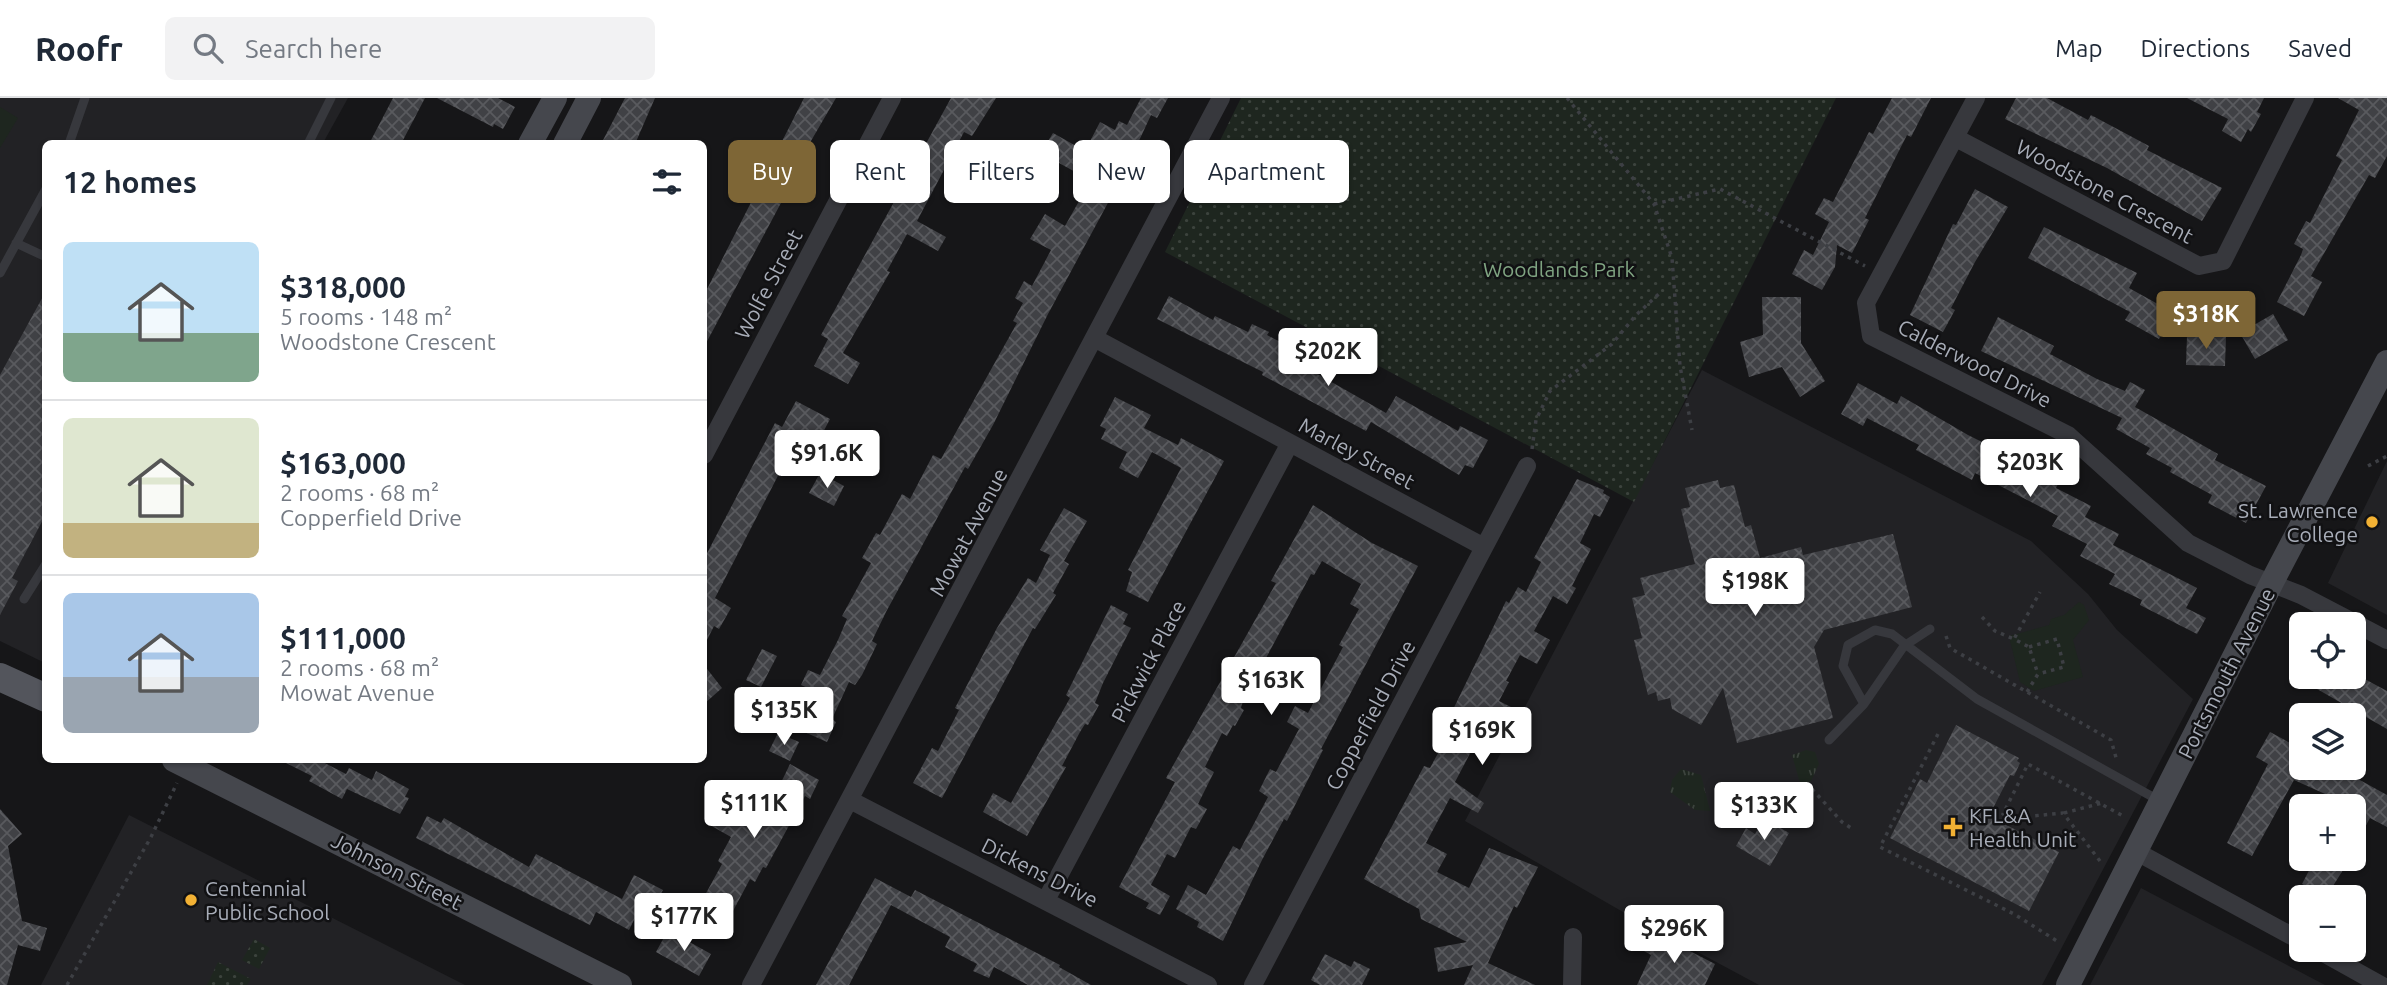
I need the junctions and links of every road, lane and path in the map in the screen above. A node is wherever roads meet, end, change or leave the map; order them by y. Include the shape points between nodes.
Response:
1 (85, 98) edge
2 (331, 98) edge
3 (555, 98) edge
4 (589, 98) edge
5 (892, 98) edge
6 (1222, 98) edge
7 (1567, 98) edge
8 (1976, 98) edge
9 (2305, 98) edge
10 (1956, 138) junction
11 (70, 140) edge
12 (310, 140) edge
13 (532, 140) edge
14 (567, 140) edge
15 (42, 196) edge
16 (1654, 204) junction
17 (16, 243) junction
18 (42, 255) edge
19 (1867, 267) dead end
20 (0, 273) edge
21 (1662, 291) dead end
22 (1096, 339) junction
23 (2387, 362) edge
24 (1692, 430) dead end
25 (1290, 443) junction
26 (707, 448) edge
27 (2387, 456) edge
28 (1530, 457) joint
29 (2368, 466) dead end
30 (1484, 547) junction
31 (42, 570) edge
32 (2272, 582) junction
33 (2040, 592) dead end
34 (24, 599) dead end
35 (1982, 617) dead end
36 (1930, 629) dead end
37 (1946, 636) dead end
38 (2014, 639) junction
39 (2387, 640) edge
40 (1904, 646) junction
41 (2029, 647) junction
42 (2038, 674) junction
43 (0, 677) edge
44 (2027, 692) junction
45 (42, 696) edge
46 (1864, 704) junction
47 (1938, 734) dead end
48 (1829, 740) dead end
49 (179, 763) edge
50 (186, 763) edge
51 (213, 767) edge
52 (2115, 776) junction
53 (1812, 789) dead end
54 (850, 800) junction
55 (2161, 802) junction
56 (2102, 803) junction
57 (2063, 813) junction
58 (2123, 816) dead end
59 (1854, 830) dead end
60 (2137, 852) junction
61 (2100, 861) dead end
62 (1046, 900) junction
63 (2289, 934) edge
64 (1573, 937) dead end
65 (2057, 941) dead end
66 (2340, 962) edge
67 (68, 985) edge
68 (620, 985) edge
69 (751, 985) edge
70 (1208, 985) edge
71 (1253, 985) edge
72 (1573, 985) edge
73 (2068, 985) edge
74 (2381, 985) edge

1 - 11 lane
2 - 12 lane
3 - 13 main road
4 - 14 main road
5 - 26 street, Wolfe Street
6 - 22 street, Mowat Avenue
7 - 16 path
8 - 10 street, Calderwood Drive
9 - 10 street, Woodstone Crescent via 2223,261 2199,266
10 - 32 street, Calderwood Drive via 1866,303 1871,336 2068,435 2188,543
15 - 17 lane
16 - 19 path via 1720,190
16 - 24 path via 1672,258 1680,366
17 - 18 lane
17 - 20 lane
21 - 28 path via 1612,344 1550,391 1536,420
22 - 25 street, Marley Street
22 - 54 street, Mowat Avenue
23 - 32 main road, Portsmouth Avenue
25 - 30 street, Marley Street
25 - 62 street, Pickwick Place
27 - 29 path
28 - 30 street, Copperfield Drive
30 - 71 street, Copperfield Drive
31 - 34 lane
32 - 39 street
32 - 55 main road, Portsmouth Avenue
33 - 38 path
35 - 38 path via 1995,631
36 - 40 lane
37 - 44 path via 1950,648
38 - 41 path
40 - 46 lane
40 - 46 lane via 1892,634 1875,630 1848,645 1843,666
40 - 52 lane via 1978,699
41 - 42 path
41 - 42 path via 2057,639 2064,667
42 - 44 path
43 - 45 main road
44 - 52 path via 2111,740 2119,766
46 - 48 lane
47 - 65 path via 1880,847 2014,914
49 - 67 path via 151,837
50 - 51 main road, Johnson Street
51 - 68 main road, Johnson Street
52 - 55 lane
53 - 59 path
54 - 62 street, Dickens Drive
54 - 69 street, Mowat Avenue
55 - 60 main road, Portsmouth Avenue
56 - 57 path
56 - 57 path via 2028,764 2003,814 2012,818
56 - 58 path
57 - 61 path
60 - 63 street
60 - 73 main road, Portsmouth Avenue
62 - 70 street, Dickens Drive
64 - 72 street
66 - 74 street

